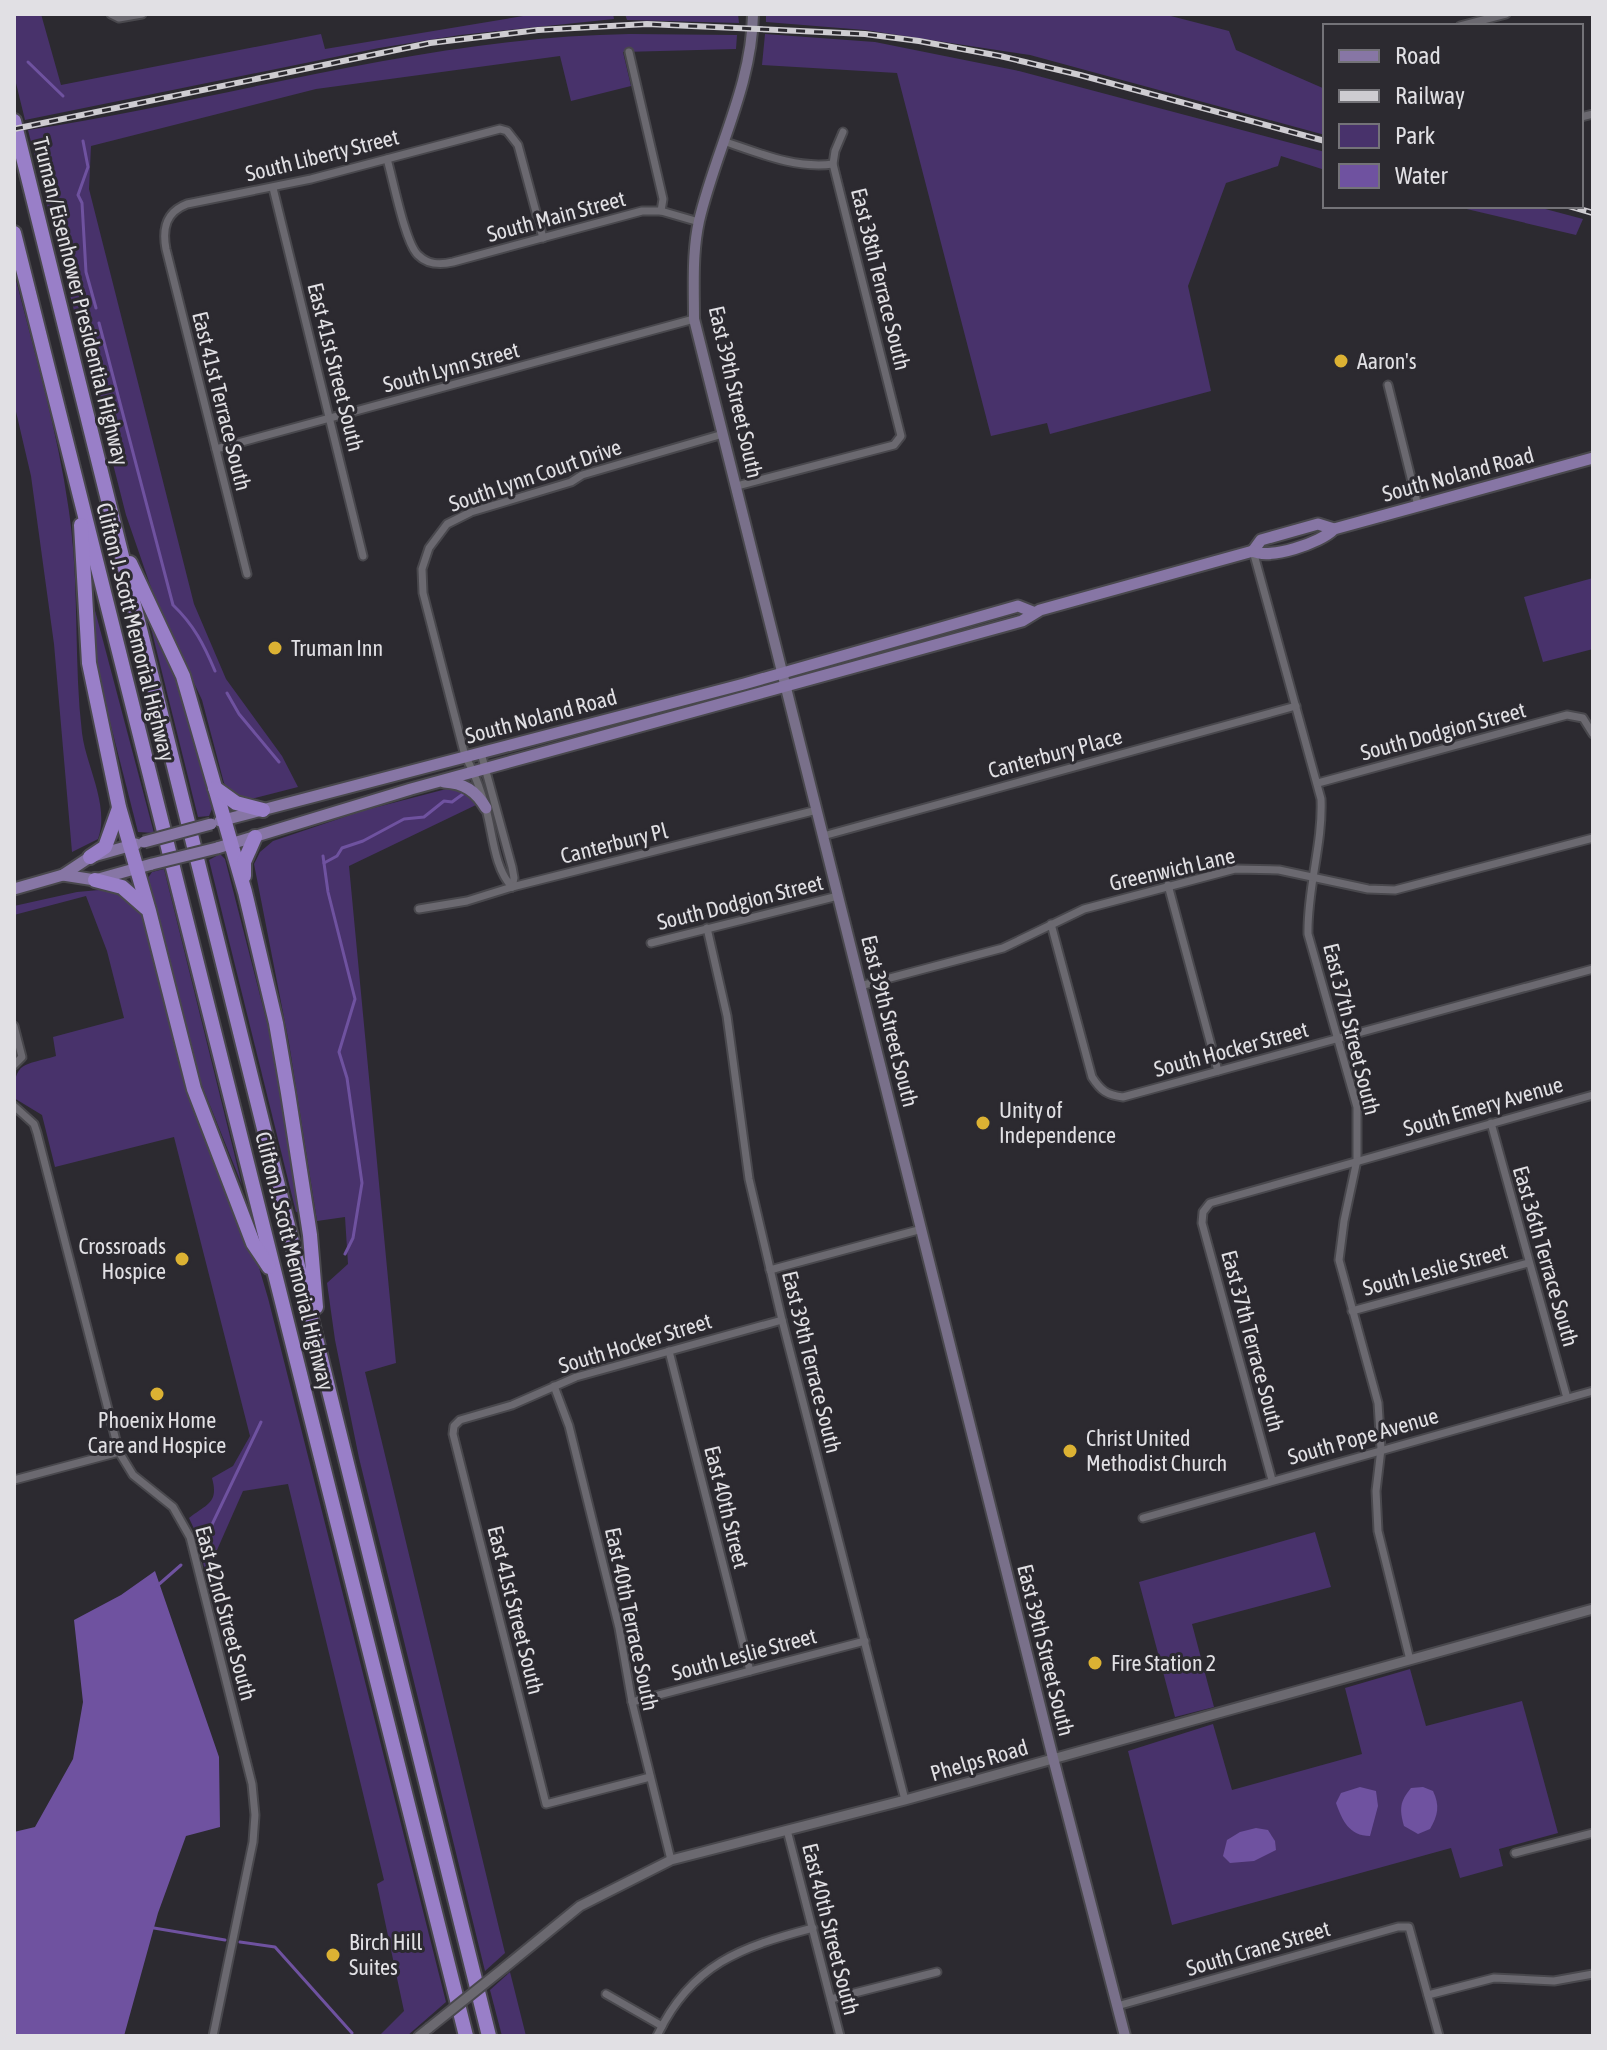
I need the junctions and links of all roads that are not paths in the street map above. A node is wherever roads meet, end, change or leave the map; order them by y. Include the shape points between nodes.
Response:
1 (111, 14) edge
2 (142, 14) edge
3 (753, 14) edge
4 (1506, 14) edge
5 (1468, 24) edge
6 (629, 52) dead end
7 (14, 121) edge
8 (843, 132) dead end
9 (723, 141) junction
10 (387, 159) junction
11 (833, 164) junction
12 (273, 188) junction
13 (661, 211) junction
14 (699, 222) junction
15 (14, 233) edge
16 (164, 237) joint
17 (543, 238) junction
18 (694, 319) junction
19 (1388, 385) dead end
20 (330, 418) junction
21 (723, 434) junction
22 (216, 449) junction
23 (1593, 458) edge
24 (737, 486) junction
25 (79, 497) junction
26 (1418, 506) junction
27 (118, 538) junction
28 (1253, 551) junction
29 (363, 556) dead end
30 (247, 574) dead end
31 (1033, 612) junction
32 (902, 638) junction
33 (906, 653) junction
34 (782, 672) junction
35 (786, 686) junction
36 (1296, 706) junction
37 (1593, 734) edge
38 (481, 753) junction
39 (465, 756) junction
40 (479, 770) junction
41 (439, 781) junction
42 (1318, 783) junction
43 (215, 788) junction
44 (119, 807) junction
45 (486, 808) junction
46 (263, 810) junction
47 (817, 810) junction
48 (217, 822) junction
49 (823, 836) junction
50 (255, 837) junction
51 (1593, 838) edge
52 (129, 846) junction
53 (224, 846) junction
54 (90, 857) junction
55 (136, 869) junction
56 (63, 875) junction
57 (1312, 878) junction
58 (95, 880) junction
59 (1168, 885) junction
60 (512, 887) junction
61 (14, 889) edge
62 (245, 892) junction
63 (838, 896) junction
64 (419, 909) dead end
65 (149, 911) junction
66 (1051, 924) junction
67 (707, 928) junction
68 (651, 943) dead end
69 (1593, 969) edge
70 (860, 986) junction
71 (14, 1026) edge
72 (1338, 1038) junction
73 (14, 1065) edge
74 (1218, 1071) junction
75 (1593, 1095) edge
76 (14, 1106) edge
77 (1491, 1123) junction
78 (1357, 1160) junction
79 (1203, 1212) joint
80 (922, 1229) junction
81 (1528, 1263) junction
82 (770, 1270) junction
83 (277, 1279) junction
84 (1352, 1311) junction
85 (782, 1320) junction
86 (669, 1351) junction
87 (320, 1354) junction
88 (554, 1386) junction
89 (1593, 1391) edge
90 (1567, 1398) junction
91 (456, 1424) joint
92 (1381, 1449) junction
93 (119, 1452) junction
94 (14, 1480) edge
95 (1272, 1480) junction
96 (1143, 1518) dead end
97 (1593, 1609) edge
98 (865, 1641) junction
99 (1410, 1660) junction
100 (750, 1671) junction
101 (632, 1702) junction
102 (1053, 1758) junction
103 (650, 1777) junction
104 (905, 1800) junction
105 (787, 1830) junction
106 (1593, 1833) edge
107 (1515, 1853) dead end
108 (671, 1860) junction
109 (813, 1928) junction
110 (937, 1972) dead end
111 (1593, 1974) edge
112 (606, 1994) dead end
113 (1428, 1995) junction
114 (831, 1999) junction
115 (1117, 2006) junction
116 (662, 2026) junction
117 (213, 2036) edge
118 (419, 2036) edge
119 (466, 2036) edge
120 (489, 2036) edge
121 (657, 2036) edge
122 (840, 2036) edge
123 (1125, 2036) edge
124 (1439, 2036) edge

1 - 2 street
3 - 9 main road, East 39th Street South via 745,73
4 - 5 street
6 - 13 street
7 - 27 highway, Truman/Eisenhower Presidential Highway
8 - 11 street, East 38th Terrace South
9 - 11 street via 797,164
9 - 14 main road, East 39th Street South
10 - 12 street, South Liberty Street
10 - 17 street, South Main Street via 410,244 423,260 443,264
10 - 17 street, South Liberty Street via 495,129 507,131 518,145
11 - 24 street, East 38th Terrace South via 901,436 894,445
12 - 16 street, South Liberty Street via 182,206 167,220
12 - 20 street, East 41st Street South
13 - 14 street, South Main Street
13 - 17 street, South Main Street via 642,211
14 - 18 main road, East 39th Street South
15 - 25 highway
16 - 22 street, East 41st Terrace South
18 - 20 street, South Lynn Street
18 - 21 main road, East 39th Street South
19 - 26 street
20 - 22 street, South Lynn Street
20 - 29 street, East 41st Street South
21 - 24 main road, East 39th Street South
21 - 39 street, South Lynn Court Drive via 582,475 447,524 429,548 422,569 423,593
22 - 30 street, East 41st Terrace South
23 - 26 main road, South Noland Road
24 - 34 main road, East 39th Street South
25 - 44 highway via 89,663
25 - 83 highway, Clifton J. Scott Memorial Highway
26 - 28 main road, South Noland Road via 1265,555
27 - 43 highway via 183,676
27 - 87 highway, Clifton J. Scott Memorial Highway
28 - 31 main road, South Noland Road
28 - 36 street, East 37th Street South
31 - 32 main road, South Noland Road via 1018,606
31 - 33 main road, South Noland Road via 1022,621
32 - 33 main road
32 - 34 main road, South Noland Road
33 - 35 main road, South Noland Road
34 - 35 main road, East 39th Street South
34 - 38 main road, South Noland Road
35 - 40 main road, South Noland Road
35 - 47 main road, East 39th Street South
36 - 42 street, East 37th Street South
36 - 49 street, Canterbury Place
37 - 42 street, South Dodgion Street via 1583,718 1567,715
38 - 39 main road, South Noland Road
38 - 40 street, South Lynn Court Drive
39 - 40 street, South Lynn Court Drive
39 - 46 main road, South Noland Road
40 - 41 main road, South Noland Road
40 - 45 street, South Lynn Court Drive
40 - 60 street, South Lynn Court Drive via 512,867
41 - 45 main road via 468,787
41 - 50 main road, South Noland Road
42 - 57 street, East 37th Street South via 1322,818
43 - 46 highway via 243,807
43 - 48 highway
44 - 52 highway
44 - 54 highway via 105,847
45 - 60 street, South Lynn Court Drive via 502,873
46 - 48 main road, South Noland Road
47 - 49 main road, East 39th Street South
47 - 60 street, Canterbury Pl
48 - 52 main road, South Noland Road, bridge
48 - 53 highway
49 - 63 main road, East 39th Street South
50 - 53 main road, South Noland Road
50 - 62 highway via 244,862
51 - 57 street, Greenwich Lane via 1395,890
52 - 54 main road, South Noland Road
52 - 55 highway
53 - 55 main road, South Noland Road, bridge
53 - 62 highway
54 - 56 main road, South Noland Road
55 - 58 main road, South Noland Road
55 - 65 highway
56 - 58 main road, South Noland Road
56 - 61 main road, South Noland Road
57 - 59 street, Greenwich Lane via 1279,870 1235,869
57 - 72 street, East 37th Street South via 1308,934
58 - 65 highway via 122,887
59 - 66 street, Greenwich Lane
59 - 74 street
60 - 64 street, Canterbury Pl
62 - 87 highway via 288,1093 310,1235
63 - 67 street, South Dodgion Street
63 - 70 main road, East 39th Street South
65 - 83 highway via 194,1089 253,1243
66 - 70 street, Greenwich Lane via 1003,948
66 - 74 street, South Hocker Street via 1100,1090 1123,1097
67 - 68 street, South Dodgion Street
67 - 82 street, East 39th Terrace South via 727,1016 749,1179
69 - 72 street, South Hocker Street
70 - 80 main road, East 39th Street South
71 - 73 street via 22,1057
72 - 74 street, South Hocker Street
72 - 78 street, East 37th Street South via 1357,1107
75 - 77 street, South Emery Avenue
76 - 93 street, East 42nd Street South via 37,1133
77 - 78 street, South Emery Avenue
77 - 81 street, East 36th Terrace South
78 - 79 street, South Emery Avenue via 1217,1199
78 - 84 street, East 37th Street South via 1339,1260
79 - 95 street, East 37th Terrace South
80 - 82 street
80 - 102 main road, East 39th Street South
81 - 84 street, South Leslie Street
81 - 90 street, East 36th Terrace South
82 - 85 street, East 39th Terrace South
83 - 119 highway, Clifton J. Scott Memorial Highway
84 - 92 street, East 37th Street South via 1378,1403
85 - 86 street, South Hocker Street
85 - 98 street, East 39th Terrace South
86 - 88 street, South Hocker Street
86 - 100 street, East 40th Street
87 - 120 highway, Clifton J. Scott Memorial Highway
88 - 91 street, South Hocker Street
88 - 101 street, East 40th Terrace South via 616,1614
89 - 90 street, South Pope Avenue
90 - 92 street, South Pope Avenue
91 - 103 street, East 41st Street South via 453,1434 546,1804
92 - 95 street, South Pope Avenue
92 - 99 street, East 37th Street South via 1378,1531
93 - 94 street
93 - 117 street, East 42nd Street South via 133,1475 173,1507 190,1537 252,1784 253,1842
95 - 96 street, South Pope Avenue
97 - 99 street, Phelps Road
98 - 100 street, South Leslie Street
98 - 104 street, East 39th Terrace South
99 - 102 street, Phelps Road
100 - 101 street, South Leslie Street
101 - 103 street, East 40th Terrace South
102 - 104 street, Phelps Road
102 - 115 main road, East 39th Street South
103 - 108 street, East 40th Terrace South
104 - 105 street, Phelps Road
105 - 108 street, Phelps Road
105 - 109 street, East 40th Street South
106 - 107 street
108 - 118 street, Phelps Road, bridge via 580,1906
109 - 114 street, East 40th Street South
109 - 116 street via 726,1957 692,1985
110 - 114 street
111 - 113 street via 1554,1981 1494,1978
112 - 116 street
113 - 115 street, South Crane Street via 1409,1927 1398,1927
113 - 124 street
114 - 122 street, East 40th Street South
115 - 123 main road, East 39th Street South
116 - 121 street

